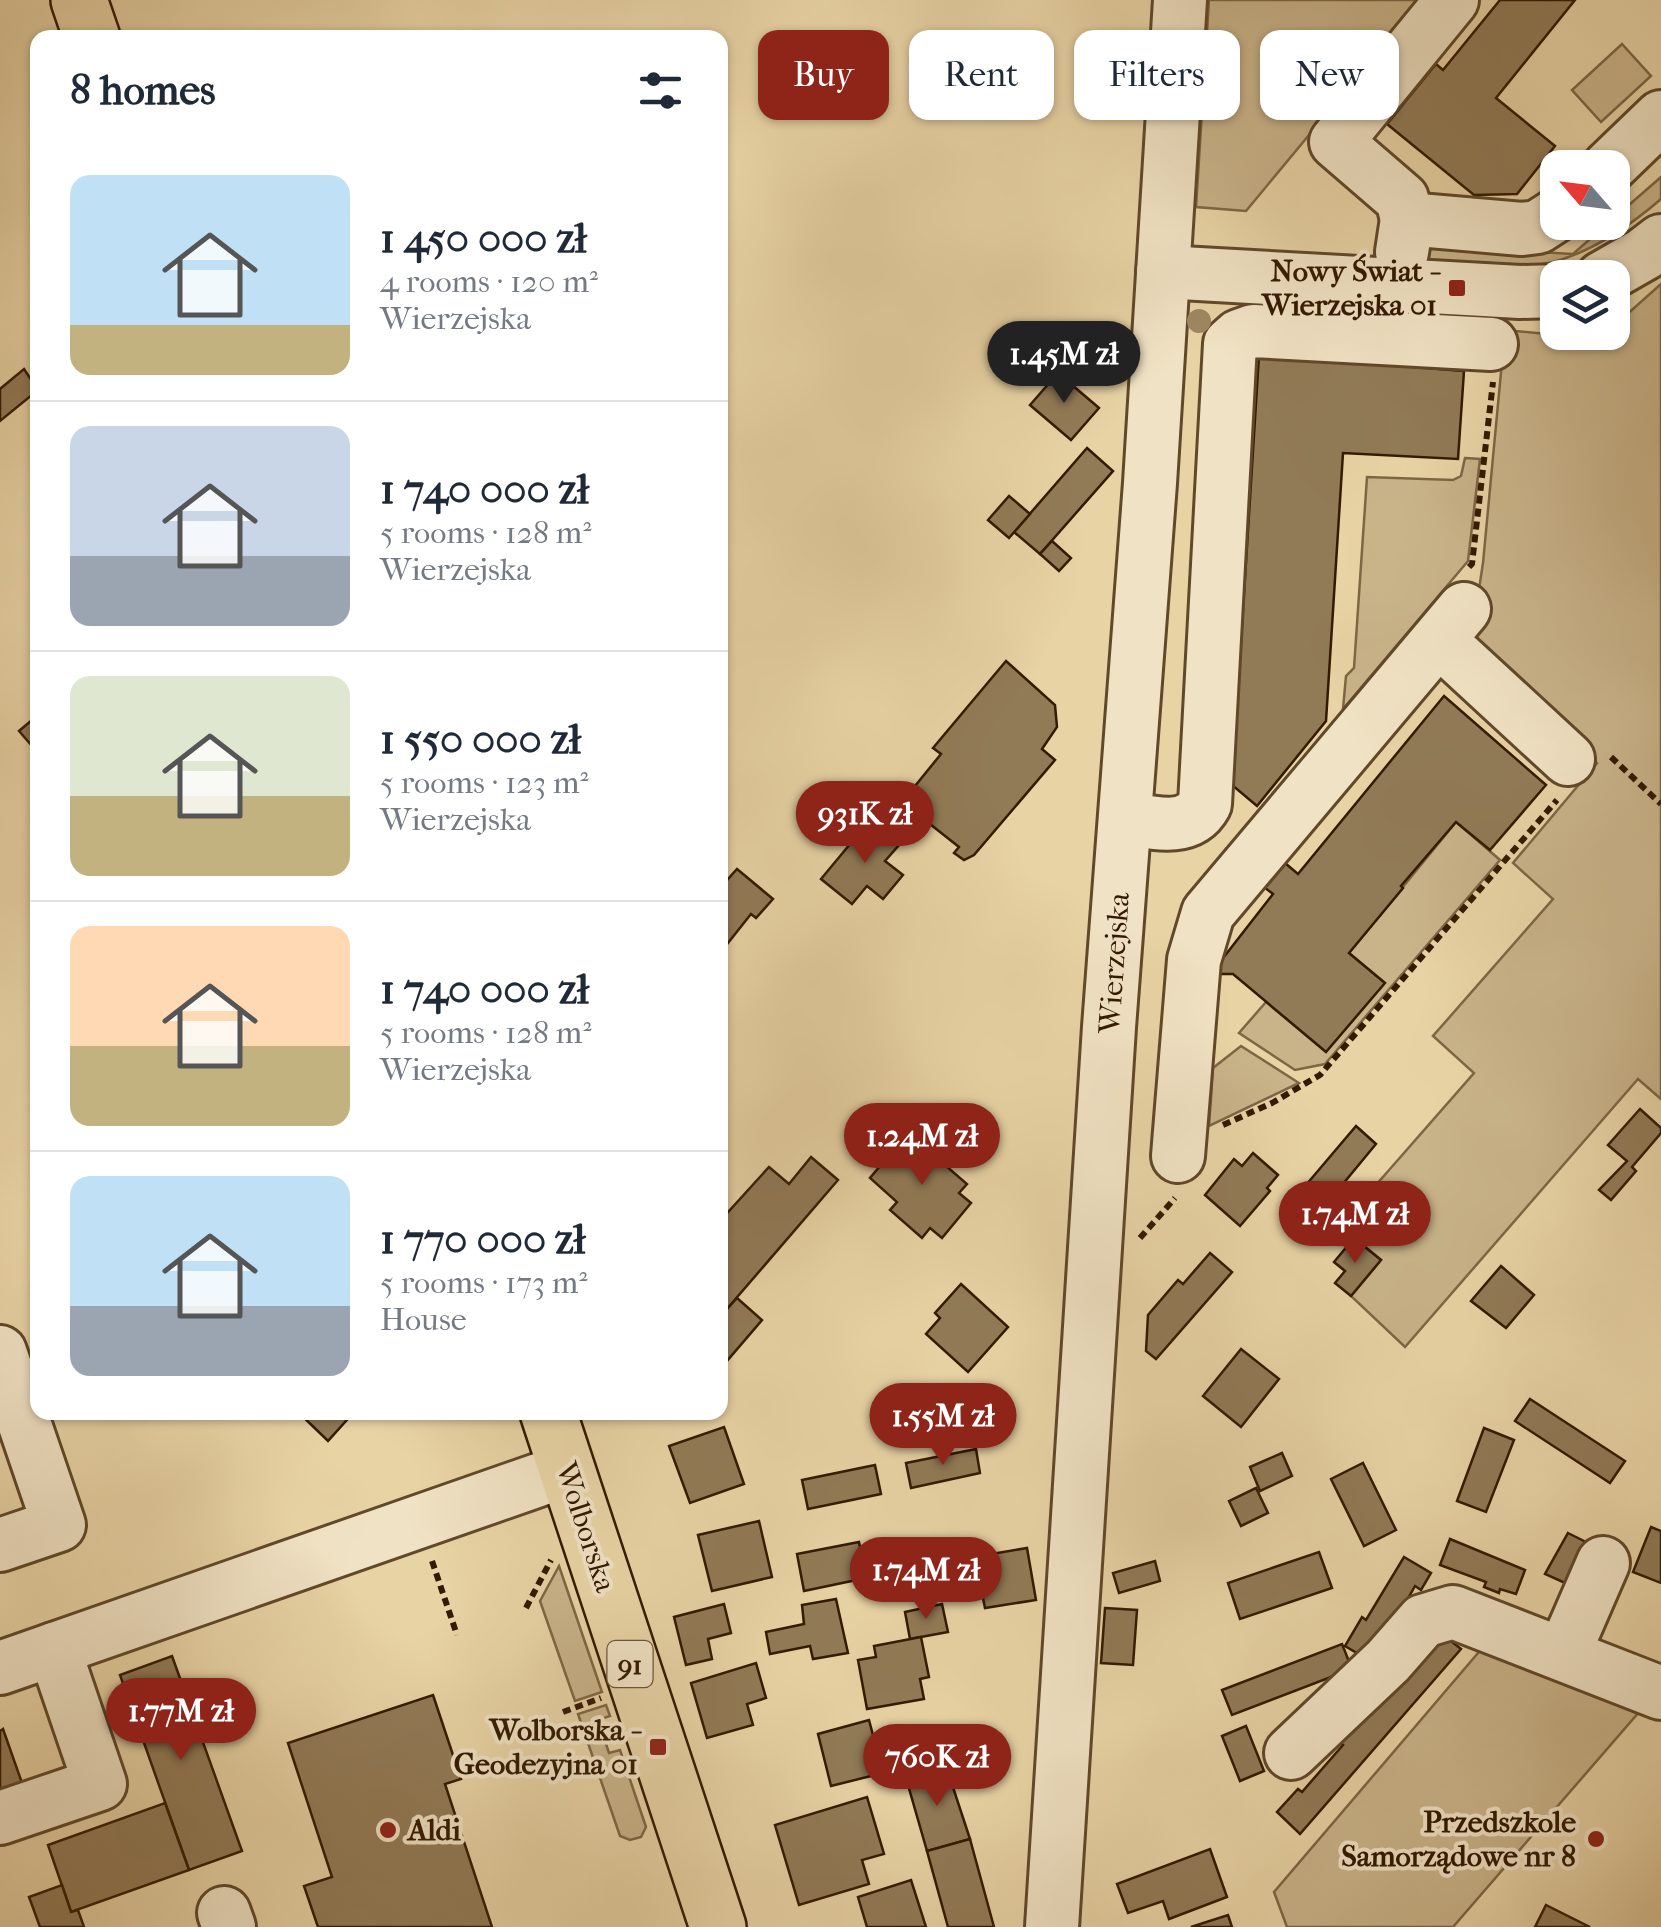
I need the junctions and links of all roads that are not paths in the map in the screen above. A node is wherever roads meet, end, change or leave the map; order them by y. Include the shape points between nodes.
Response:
1 (79, 0) edge
2 (1180, 0) edge
3 (1452, 0) edge
4 (89, 30) edge
5 (1661, 117) edge
6 (1627, 150) edge
7 (1407, 219) junction
8 (1540, 222) edge
9 (1661, 240) edge
10 (1630, 262) edge
11 (1163, 272) junction
12 (1397, 284) junction
13 (1540, 290) edge
14 (1491, 344) road end
15 (1568, 759) road end
16 (1126, 818) junction
17 (1109, 1027) junction
18 (1190, 1035) junction
19 (1193, 1160) road end
20 (0, 1352) edge
21 (551, 1420) edge
22 (567, 1470) junction
23 (0, 1545) edge
24 (1604, 1562) dead end
25 (54, 1649) junction
26 (1564, 1653) junction
27 (0, 1668) edge
28 (1661, 1693) edge
29 (1290, 1754) dead end
30 (0, 1818) edge
31 (718, 1927) edge
32 (1052, 1927) edge

1 - 4 main road
2 - 11 street, Wierzejska
3 - 7 street via 1336,142 1402,200
5 - 6 street
7 - 8 street via 1522,229
7 - 12 street
9 - 10 street
11 - 12 street
11 - 16 street, Wierzejska
12 - 13 street
14 - 16 street via 1253,332 1230,344 1204,804 1184,824
15 - 18 street via 1455,610 1208,914 1194,960
16 - 17 street, Wierzejska
17 - 18 street
17 - 32 street, Wierzejska
18 - 19 street
20 - 23 street via 59,1525
21 - 22 main road, Wolborska / 91
22 - 25 street
22 - 31 main road, Wolborska / 91
24 - 26 street
25 - 27 street
25 - 30 street via 100,1784
26 - 28 street
26 - 29 street via 1454,1612 1423,1621

